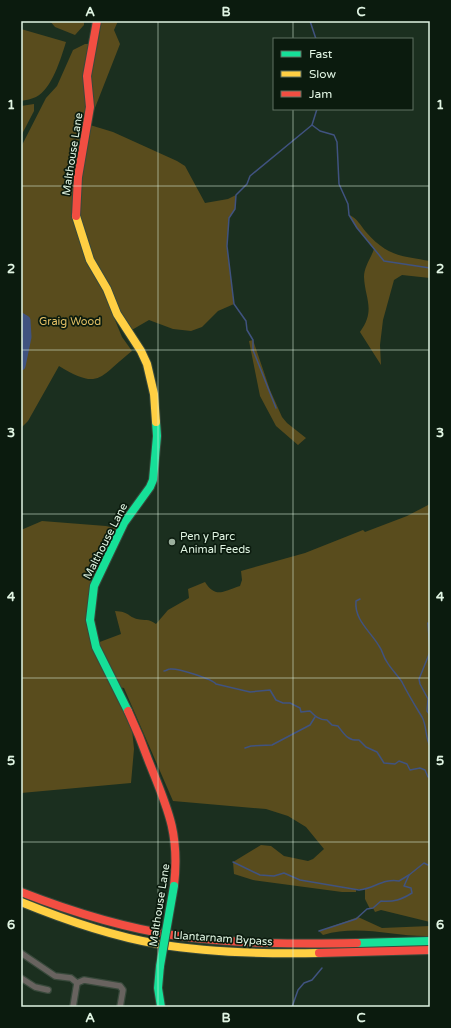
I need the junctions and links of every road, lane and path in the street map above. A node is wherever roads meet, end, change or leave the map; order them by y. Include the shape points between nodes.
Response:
1 (97, 21) edge
2 (21, 892) edge
3 (21, 902) edge
4 (430, 941) edge
5 (430, 950) edge
6 (21, 953) edge
7 (21, 978) edge
8 (77, 983) junction
9 (48, 990) dead end
10 (73, 1007) edge
11 (120, 1007) edge
12 (161, 1007) edge

1 - 12 main road, Malthouse Lane, bridge via 87,76 90,107 78,177 76,215 90,260 107,289 117,314 147,364 154,394 157,436 153,480 124,523 94,586 90,620 96,647 131,718 169,810 176,844 174,886 160,966 158,988
2 - 4 main road, Llantarnam Bypass via 115,924 200,939 295,944
3 - 5 main road, Llantarnam Bypass via 94,929 180,947 270,952
6 - 8 street via 55,976 71,978
7 - 9 street via 35,987
8 - 10 street
8 - 11 street via 84,980 120,986 123,990

